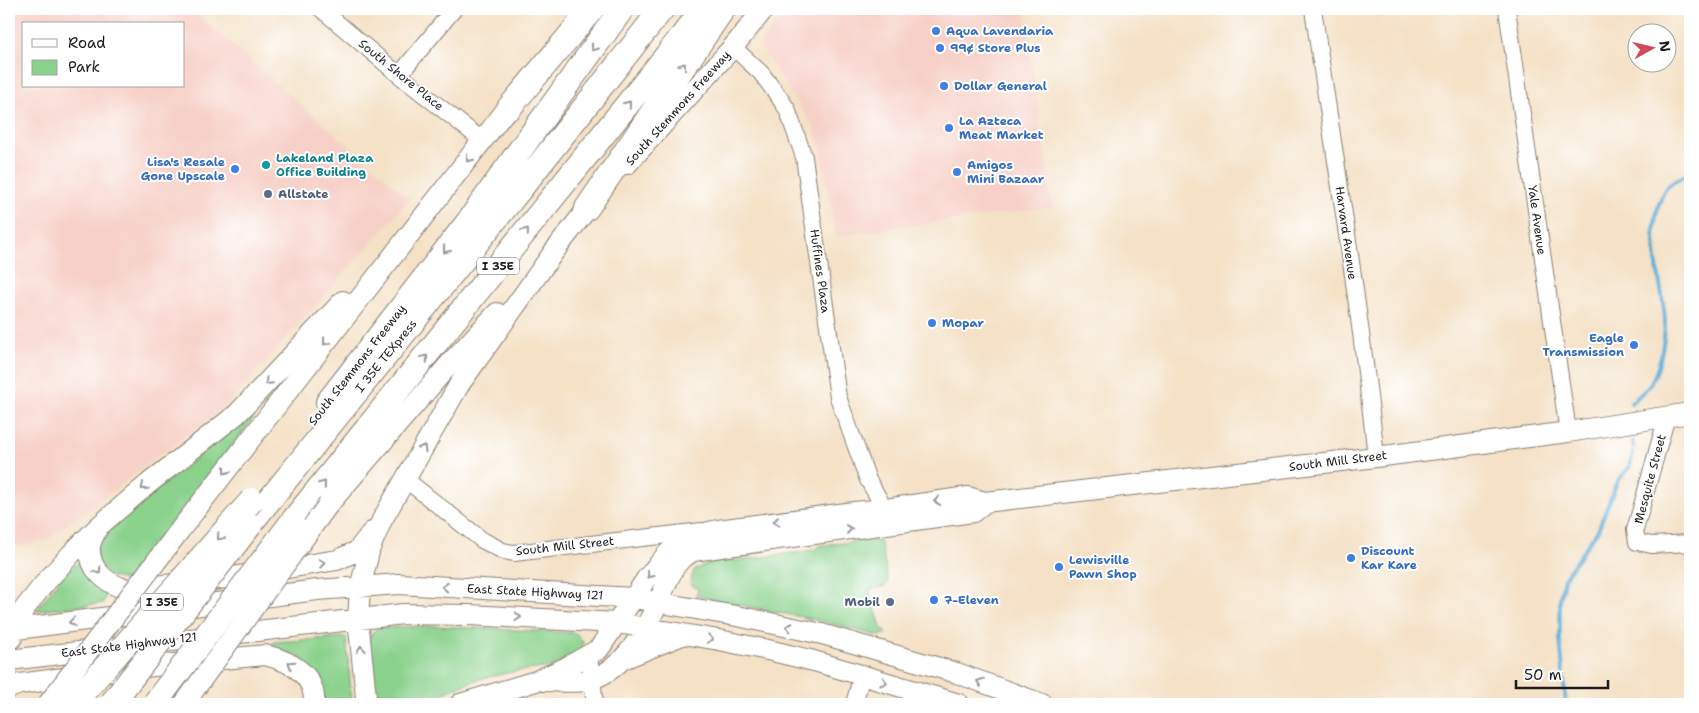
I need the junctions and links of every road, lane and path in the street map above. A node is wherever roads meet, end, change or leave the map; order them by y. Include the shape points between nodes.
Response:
1 (321, 9) edge
2 (454, 9) edge
3 (583, 9) edge
4 (592, 9) edge
5 (622, 9) edge
6 (662, 9) edge
7 (704, 9) edge
8 (723, 9) edge
9 (764, 9) edge
10 (1313, 9) edge
11 (1507, 9) edge
12 (733, 48) junction
13 (399, 75) junction
14 (509, 108) junction
15 (483, 141) junction
16 (587, 208) junction
17 (422, 219) junction
18 (468, 222) junction
19 (552, 253) junction
20 (1690, 413) edge
21 (1667, 416) junction
22 (1568, 432) junction
23 (1376, 457) junction
24 (405, 480) junction
25 (253, 510) junction
26 (887, 517) junction
27 (382, 520) junction
28 (99, 526) junction
29 (719, 538) junction
30 (1690, 543) edge
31 (360, 588) junction
32 (633, 598) junction
33 (659, 602) junction
34 (358, 619) junction
35 (618, 623) junction
36 (644, 628) junction
37 (11, 634) edge
38 (684, 634) junction
39 (589, 655) junction
40 (9, 660) edge
41 (622, 660) junction
42 (862, 675) junction
43 (591, 679) junction
44 (536, 681) junction
45 (9, 688) edge
46 (367, 702) edge
47 (48, 704) edge
48 (73, 704) edge
49 (111, 704) edge
50 (154, 704) edge
51 (184, 704) edge
52 (314, 704) edge
53 (460, 704) edge
54 (595, 704) edge
55 (854, 704) edge
56 (959, 704) edge
57 (1042, 704) edge

1 - 13 street, South Shore Place
2 - 13 street
3 - 14 main road
4 - 14 highway
5 -> 18 highway, South Stemmons Freeway / I 35E
6 - 18 highway via 504,198
6 - 25 highway, I 35E TEXpress via 525,183
50 -> 7 highway, I 35E, bridge via 292,522
16 -> 8 highway
9 - 12 main road, South Stemmons Freeway
10 - 23 street, Harvard Avenue
11 - 22 street, Yale Avenue
12 - 16 main road, South Stemmons Freeway
12 - 26 street, Huffines Plaza via 762,73 779,96 804,157 838,397 868,480
13 - 15 street, South Shore Place
14 - 15 main road
15 -> 17 main road
16 - 19 main road, South Stemmons Freeway
17 -> 28 main road via 237,414
17 -> 47 main road, bridge
18 -> 25 highway, South Stemmons Freeway / I 35E
24 -> 19 main road, South Stemmons Freeway via 459,385
19 - 51 main road, South Stemmons Freeway, bridge via 453,360 328,505
20 - 21 main road, South Mill Street
21 - 22 main road, South Mill Street
21 - 30 street, Mesquite Street via 1636,530 1637,542 1652,545
22 - 23 main road, South Mill Street
23 - 26 main road, South Mill Street via 985,502 973,512
24 - 27 main road, South Stemmons Freeway
24 - 29 street, South Mill Street via 482,540 503,551 514,553 648,536
25 -> 48 highway, South Stemmons Freeway / I 35E, bridge
25 - 49 highway, I 35E TEXpress, bridge
26 - 29 main road, South Mill Street
28 -> 27 main road via 90,545 93,563 103,579 125,589 214,580 338,560 357,551
27 - 31 main road, South Stemmons Freeway via 370,548
28 - 37 main road via 44,584 24,609
29 -> 32 main road, South Mill Street via 696,535 668,553
29 - 33 main road, South Mill Street via 681,559 671,573
32 -> 31 main road, East State Highway 121 via 399,584
31 - 34 main road, South Stemmons Freeway
31 -> 37 main road, East State Highway 121 via 317,590
32 - 33 main road, East State Highway 121
32 - 35 main road, South Mill Street
33 - 36 main road, South Mill Street
57 -> 33 main road, East State Highway 121 via 956,673 822,634
34 -> 35 main road, East State Highway 121 via 403,614 469,615
34 - 40 main road, East State Highway 121
46 -> 34 main road, South Stemmons Freeway
35 - 36 main road, East State Highway 121
35 - 39 main road, South Mill Street via 599,649
36 - 38 main road, East State Highway 121
36 - 41 main road, South Mill Street
38 - 41 main road
38 -> 42 main road, East State Highway 121 via 776,652
39 - 43 street
39 - 44 main road, South Mill Street
41 - 43 main road
42 - 55 street
42 -> 56 main road, East State Highway 121
43 - 44 main road
43 - 54 street
44 - 53 main road
52 -> 45 main road via 312,688 305,675 283,659 265,655 144,666

